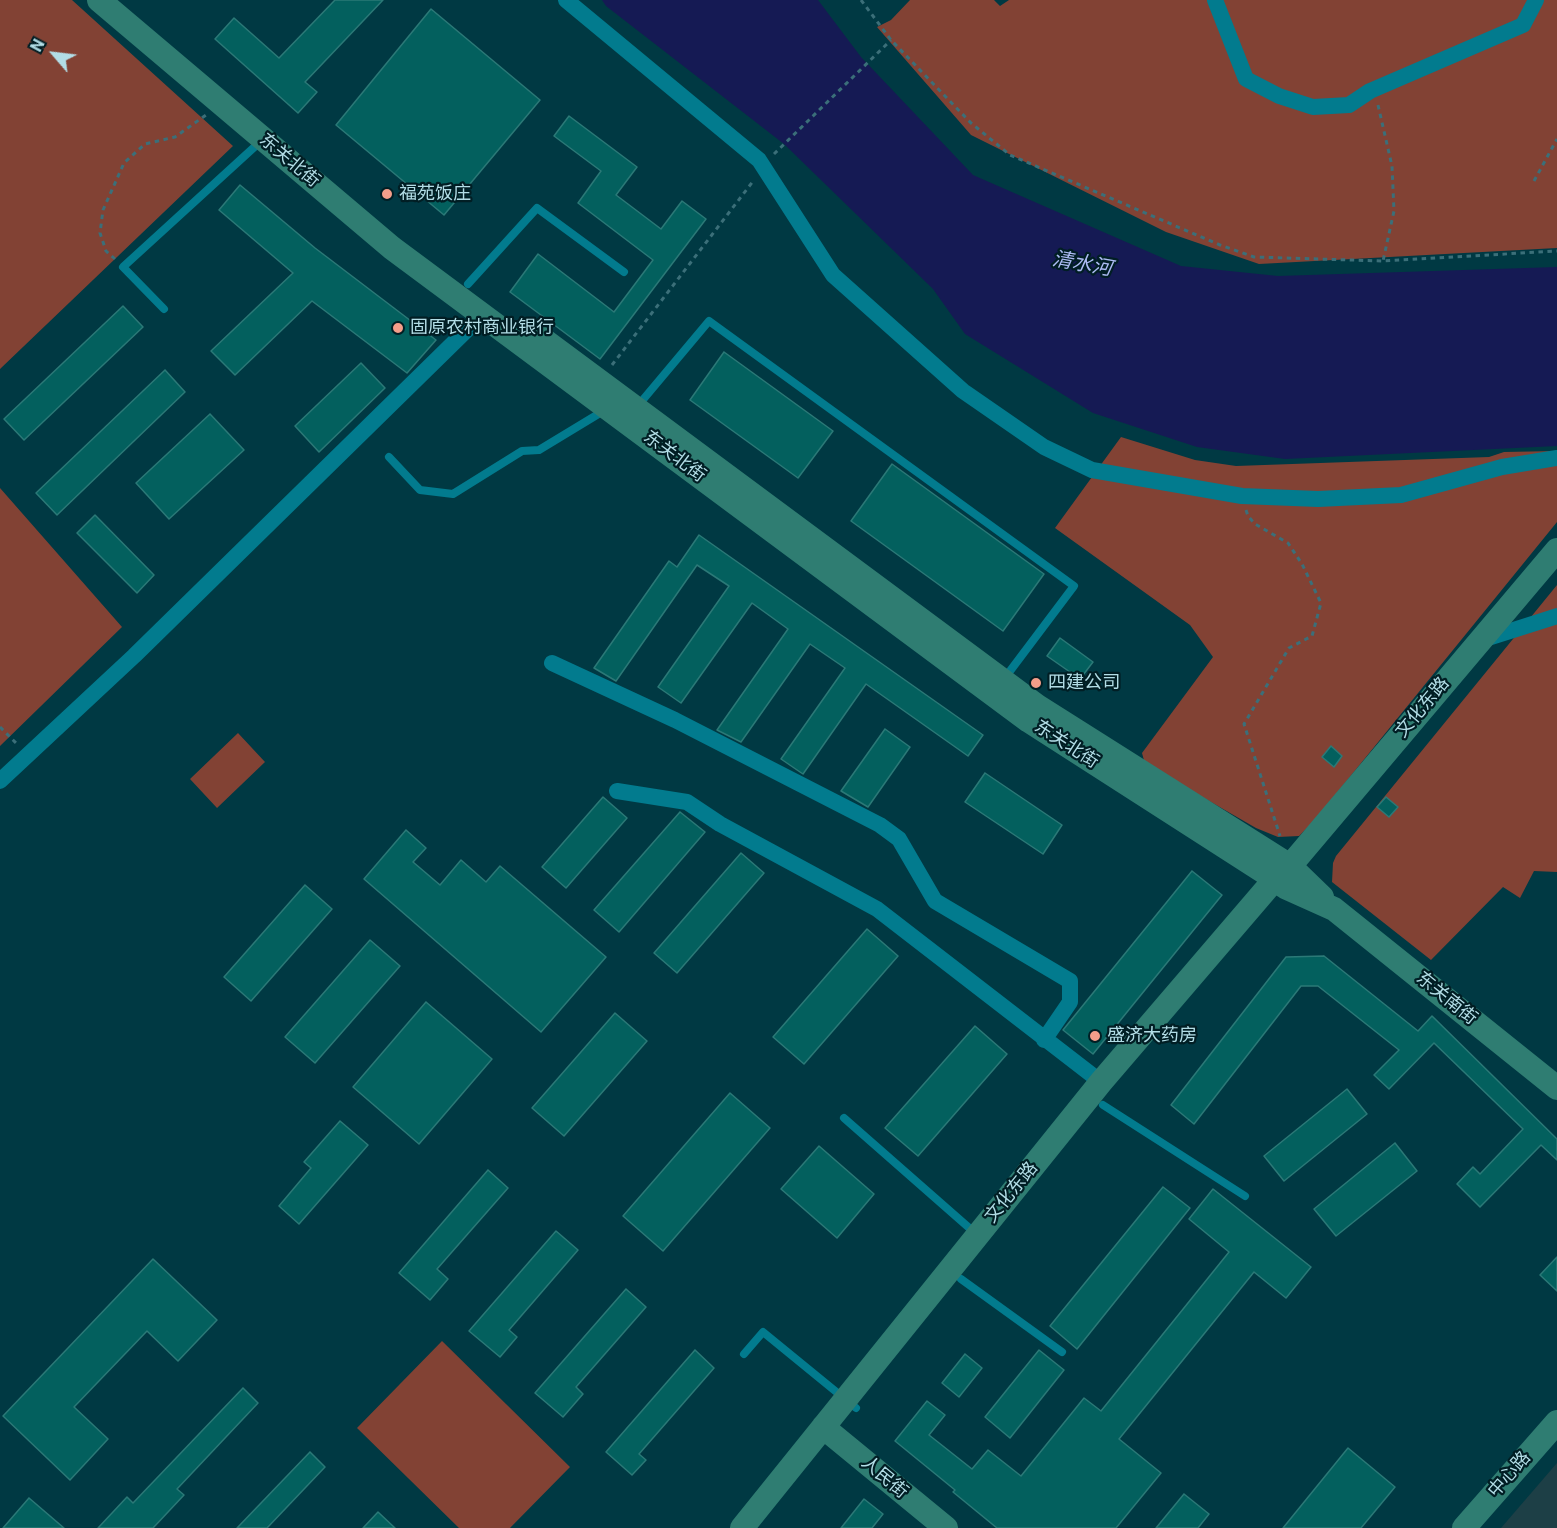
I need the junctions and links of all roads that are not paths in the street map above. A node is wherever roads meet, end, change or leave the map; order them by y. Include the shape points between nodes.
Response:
1 (99, 0) edge
2 (125, 0) edge
3 (566, 0) edge
4 (1215, 0) edge
5 (1536, 0) edge
6 (263, 139) junction
7 (624, 272) dead end
8 (468, 284) junction
9 (164, 309) dead end
10 (482, 315) junction
11 (608, 408) junction
12 (636, 408) junction
13 (389, 457) dead end
14 (1557, 458) edge
15 (1557, 550) edge
16 (1557, 616) edge
17 (1481, 640) junction
18 (552, 663) dead end
19 (1003, 681) junction
20 (0, 781) edge
21 (617, 791) dead end
22 (1283, 877) junction
23 (1044, 1040) junction
24 (1557, 1088) edge
25 (1102, 1094) junction
26 (844, 1118) dead end
27 (1245, 1196) dead end
28 (977, 1236) junction
29 (961, 1279) junction
30 (1062, 1352) dead end
31 (744, 1354) dead end
32 (850, 1404) junction
33 (1557, 1422) edge
34 (828, 1431) junction
35 (742, 1528) edge
36 (761, 1528) edge
37 (946, 1528) edge
38 (1464, 1528) edge

1 - 6 main road, 东关北街
2 - 8 main road, 东关北街 via 402,234
3 - 14 street via 759,160 833,275 963,391 1035,441 1092,470 1242,496 1318,499 1401,495 1502,467
4 - 5 street via 1246,79 1313,107 1349,105 1374,89 1523,25
6 - 9 lane via 123,267
6 - 10 main road, 东关北街 via 392,248
7 - 8 lane via 537,208
8 - 12 main road, 东关北街
10 - 11 main road, 东关北街
10 - 20 street via 142,648
11 - 13 lane via 539,450 522,451 453,494 420,490
11 - 22 main road, 东关北街 via 1029,721
12 - 19 main road, 东关北街
12 - 19 lane via 709,321 1074,586
15 - 17 main road, 文化东路
16 - 17 street
17 - 22 main road, 文化东路
18 - 23 street via 675,720 880,825 898,839 935,901 1070,981 1070,1002
19 - 22 main road, 东关北街
21 - 23 street via 687,802 877,909
22 - 24 main road, 东关南街 via 1334,909
22 - 25 main road, 文化东路
23 - 25 street
25 - 27 lane
25 - 28 main road, 文化东路
25 - 29 main road, 文化东路
26 - 28 lane
28 - 32 main road, 文化东路
29 - 30 lane
29 - 32 main road, 文化东路
31 - 32 lane via 763,1332
32 - 34 main road, 文化东路
33 - 38 main road, 中心路
34 - 35 main road, 文化东路
34 - 36 main road, 文化东路
34 - 37 main road, 人民街

